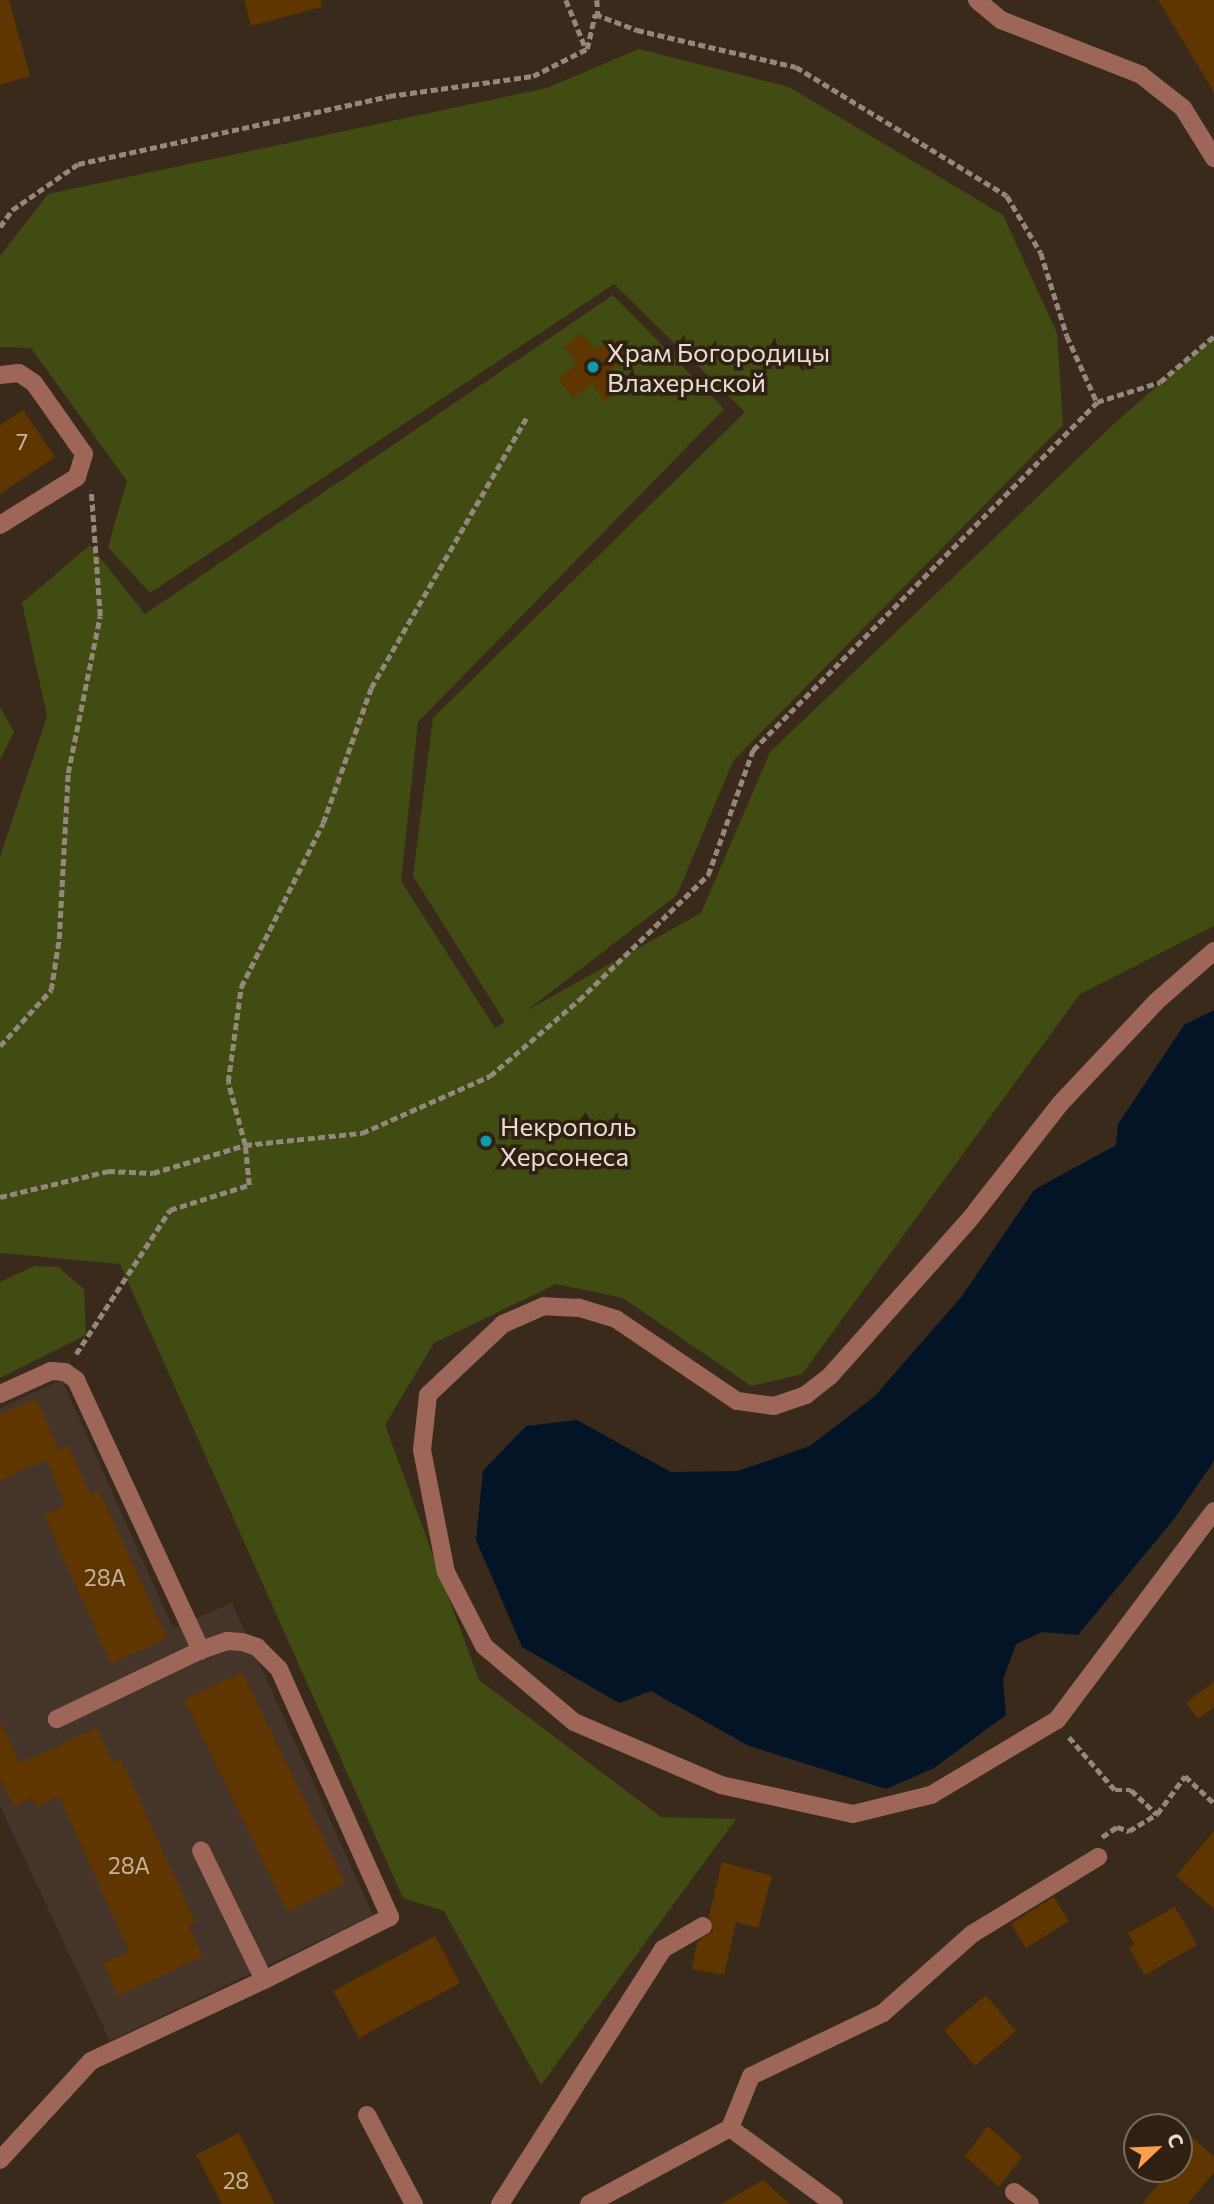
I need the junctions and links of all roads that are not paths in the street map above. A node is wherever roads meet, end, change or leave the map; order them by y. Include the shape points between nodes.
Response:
1 (977, 0) edge
2 (1214, 158) edge
3 (5, 373) edge
4 (0, 525) edge
5 (1214, 951) edge
6 (0, 1394) edge
7 (1214, 1511) edge
8 (201, 1650) junction
9 (57, 1719) dead end
10 (201, 1850) dead end
11 (1098, 1857) road end
12 (703, 1927) dead end
13 (264, 1980) junction
14 (367, 2115) dead end
15 (730, 2128) junction
16 (0, 2160) edge
17 (1014, 2192) dead end
18 (414, 2204) edge
19 (500, 2204) edge
20 (589, 2204) edge
21 (834, 2204) edge
22 (1030, 2204) edge

1 - 2 street via 1001,20 1141,75 1183,108
3 - 4 street via 34,383 81,446 83,462 77,477
5 - 7 street via 1156,1002 1060,1104 969,1220 830,1376 806,1395 774,1406 737,1401 616,1319 579,1308 544,1307 503,1324 428,1395 422,1450 446,1572 484,1646 574,1722 721,1785 853,1814 931,1795 1057,1720
6 - 8 street via 51,1371 65,1372 79,1386
8 - 9 street
8 - 13 street via 227,1641 242,1642 257,1647 279,1670 390,1917
10 - 13 street
11 - 15 street via 972,1934 883,2012 751,2076
12 - 19 street via 663,1949
13 - 16 street via 91,2061
14 - 18 street
15 - 20 street
15 - 21 street
17 - 22 street

